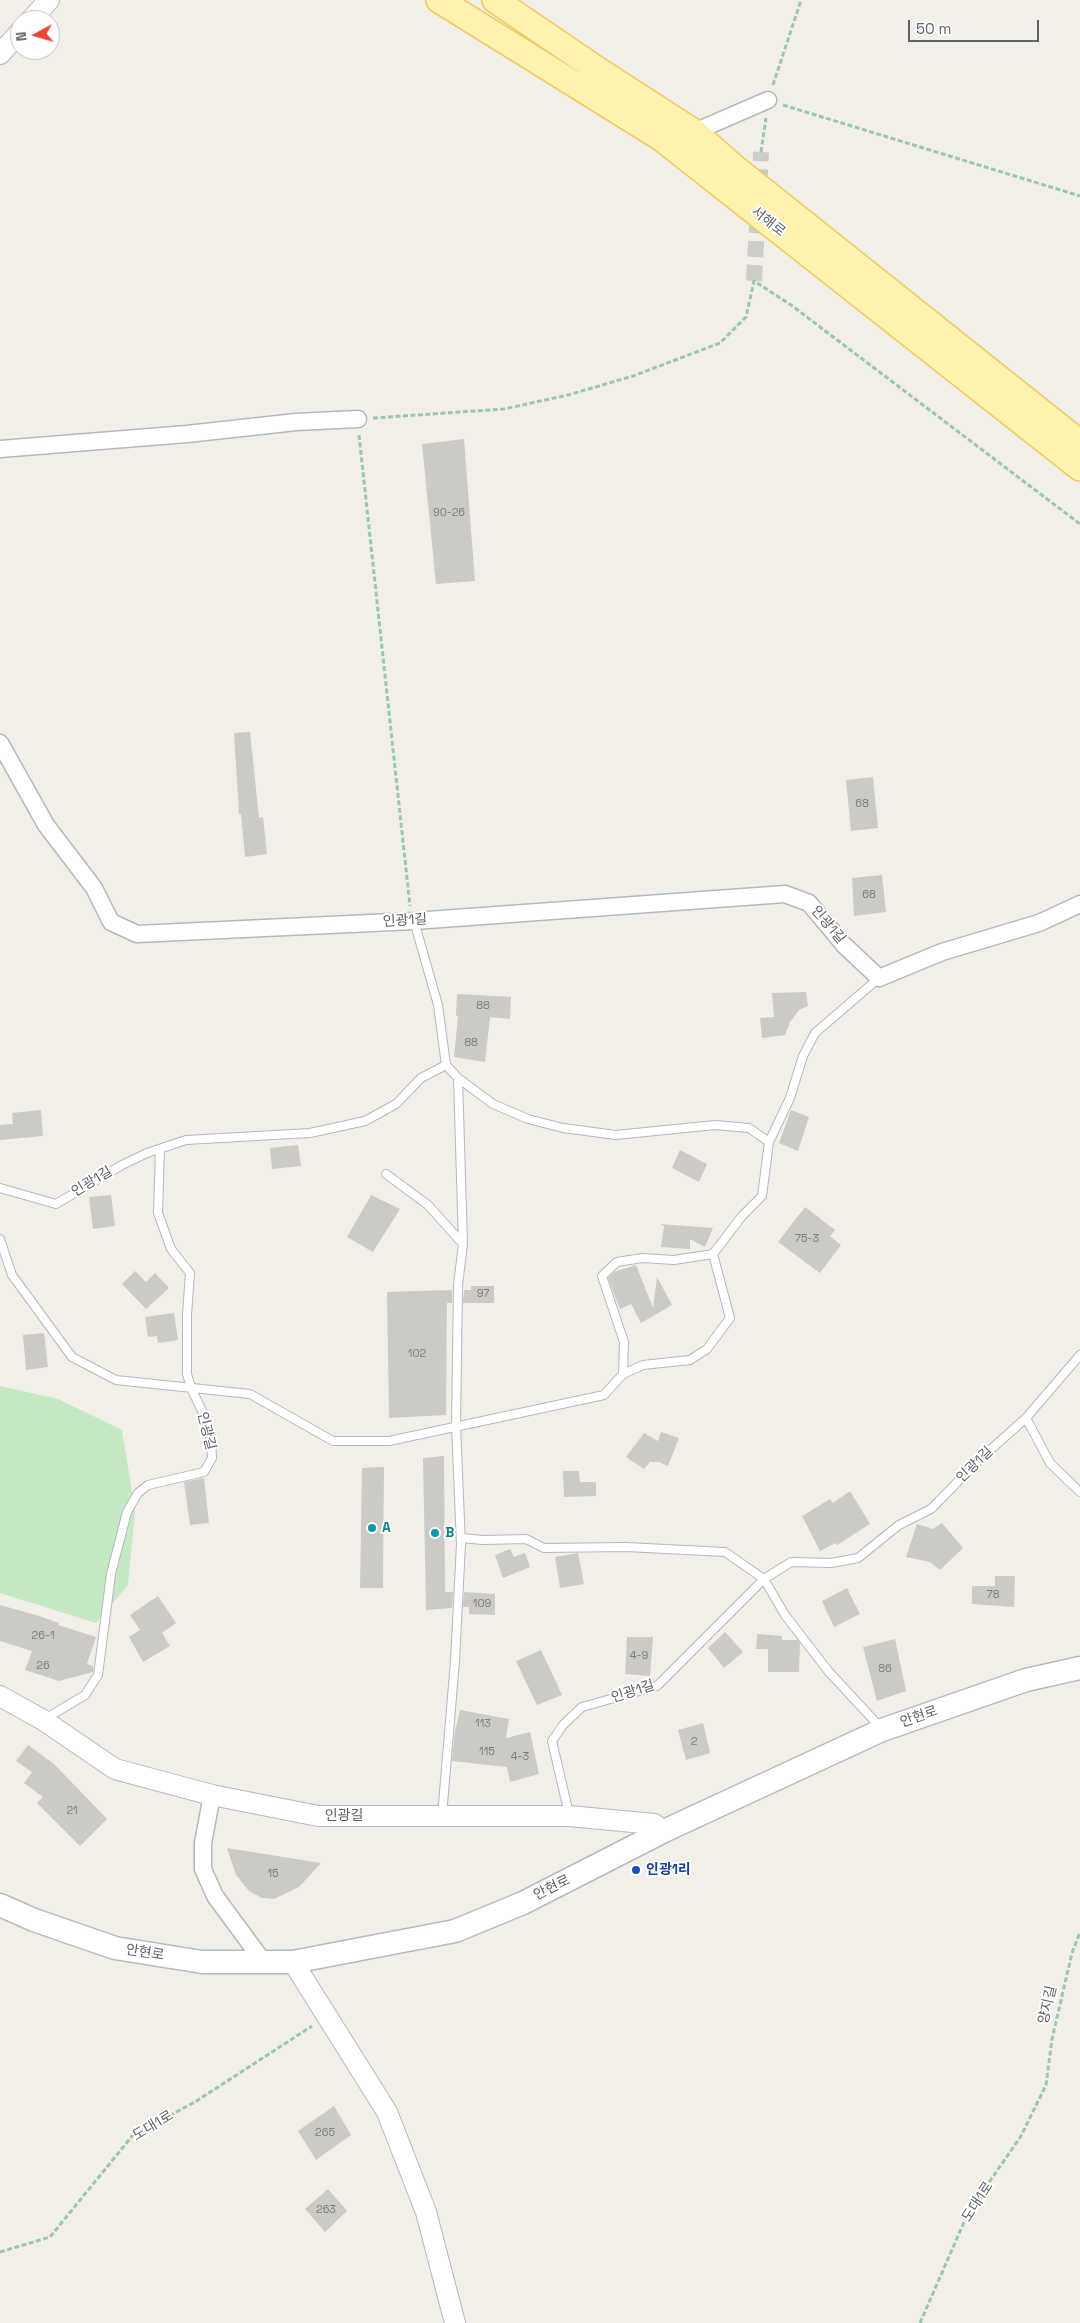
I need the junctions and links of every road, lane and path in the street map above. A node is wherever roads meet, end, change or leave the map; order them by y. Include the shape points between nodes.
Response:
1 (49, 0) edge
2 (439, 0) edge
3 (495, 0) edge
4 (801, 0) edge
5 (40, 10) edge
6 (10, 43) edge
7 (0, 54) edge
8 (768, 100) junction
9 (694, 132) junction
10 (761, 152) tunnel mouth
11 (1080, 196) edge
12 (358, 419) junction
13 (1080, 443) edge
14 (0, 449) edge
15 (1080, 468) edge
16 (1080, 524) edge
17 (0, 743) edge
18 (1080, 904) edge
19 (414, 921) junction
20 (879, 978) junction
21 (446, 1065) junction
22 (458, 1078) junction
23 (769, 1142) junction
24 (160, 1149) junction
25 (386, 1174) dead end
26 (0, 1188) edge
27 (0, 1238) edge
28 (463, 1244) junction
29 (713, 1254) junction
30 (1080, 1356) edge
31 (623, 1374) junction
32 (191, 1388) junction
33 (1026, 1418) junction
34 (456, 1426) junction
35 (1080, 1492) edge
36 (461, 1538) junction
37 (764, 1579) junction
38 (1080, 1668) edge
39 (0, 1696) edge
40 (42, 1720) junction
41 (882, 1730) junction
42 (212, 1794) junction
43 (442, 1816) junction
44 (569, 1816) junction
45 (664, 1831) junction
46 (0, 1905) edge
47 (1080, 1932) edge
48 (293, 1962) junction
49 (265, 1964) junction
50 (328, 2016) junction
51 (1046, 2085) joint
52 (0, 2252) edge
53 (455, 2323) edge
54 (920, 2323) edge

1 - 5 street
2 - 15 main road, 서해로 via 661,138
3 - 9 main road, 서해로
4 - 8 path
6 - 7 street
8 - 9 street
8 - 10 path
8 - 11 path
9 - 13 main road, 서해로
12 - 14 street
12 - 16 path via 504,409 568,396 633,376 720,343 746,317 754,281 799,310
12 - 19 path via 408,900
17 - 19 street, 인광1길 via 46,825 94,888 111,922 137,934
18 - 20 street via 1039,923 942,952
19 - 20 street, 인광1길 via 785,894 809,903 844,945
19 - 21 lane via 438,1005
20 - 23 lane via 815,1033
21 - 22 lane
21 - 24 lane, 인광1길 via 421,1078 396,1104 365,1121 310,1133 186,1140
22 - 23 lane via 493,1104 563,1128 616,1135 715,1125 749,1128
22 - 28 lane
23 - 29 lane via 762,1196
24 - 26 lane, 인광1길 via 122,1165 56,1204
24 - 32 lane, 인광길 via 158,1213 172,1249 190,1273 187,1374
25 - 28 lane via 428,1205
27 - 32 lane, 인광길 via 12,1274 72,1357 116,1380
28 - 34 lane via 458,1285
29 - 31 lane via 730,1318 725,1326 707,1349 690,1360 642,1365
29 - 31 lane via 674,1260 642,1258 617,1262 602,1276 624,1342
30 - 33 lane, 인광1길
31 - 34 lane via 604,1395
32 - 34 lane, 인광길 via 250,1394 333,1441 389,1441
32 - 40 lane, 인광길 via 203,1413 211,1440 212,1458 204,1472 148,1485 138,1493 128,1512 111,1574 98,1675 85,1695
33 - 35 lane via 1050,1462
33 - 37 lane, 인광1길 via 980,1459 931,1510 899,1525 858,1558 830,1563 791,1562
34 - 36 lane
36 - 37 lane via 526,1539 544,1548 626,1547 725,1552
36 - 43 lane
37 - 41 lane via 785,1615 828,1672
37 - 44 lane, 인광1길 via 657,1686 582,1707 563,1725 552,1741
38 - 41 main road, 안현로 via 1026,1680
39 - 40 street, 인광길
40 - 42 street, 인광길 via 115,1769
41 - 45 main road, 안현로
42 - 43 street, 인광길 via 318,1816
42 - 49 street via 203,1843 203,1869 215,1896
43 - 44 street, 인광길
44 - 45 street, 인광길 via 654,1824
45 - 48 main road, 안현로 via 523,1903 455,1931
46 - 49 main road, 안현로 via 115,1948 202,1962
47 - 51 path, 양지길 via 1054,2029
48 - 49 main road, 안현로
48 - 50 street
50 - 52 path, 도대1로 via 195,2102 133,2135 50,2237
50 - 53 street via 387,2112 426,2212
51 - 54 path, 도대1로 via 1021,2136 968,2213

